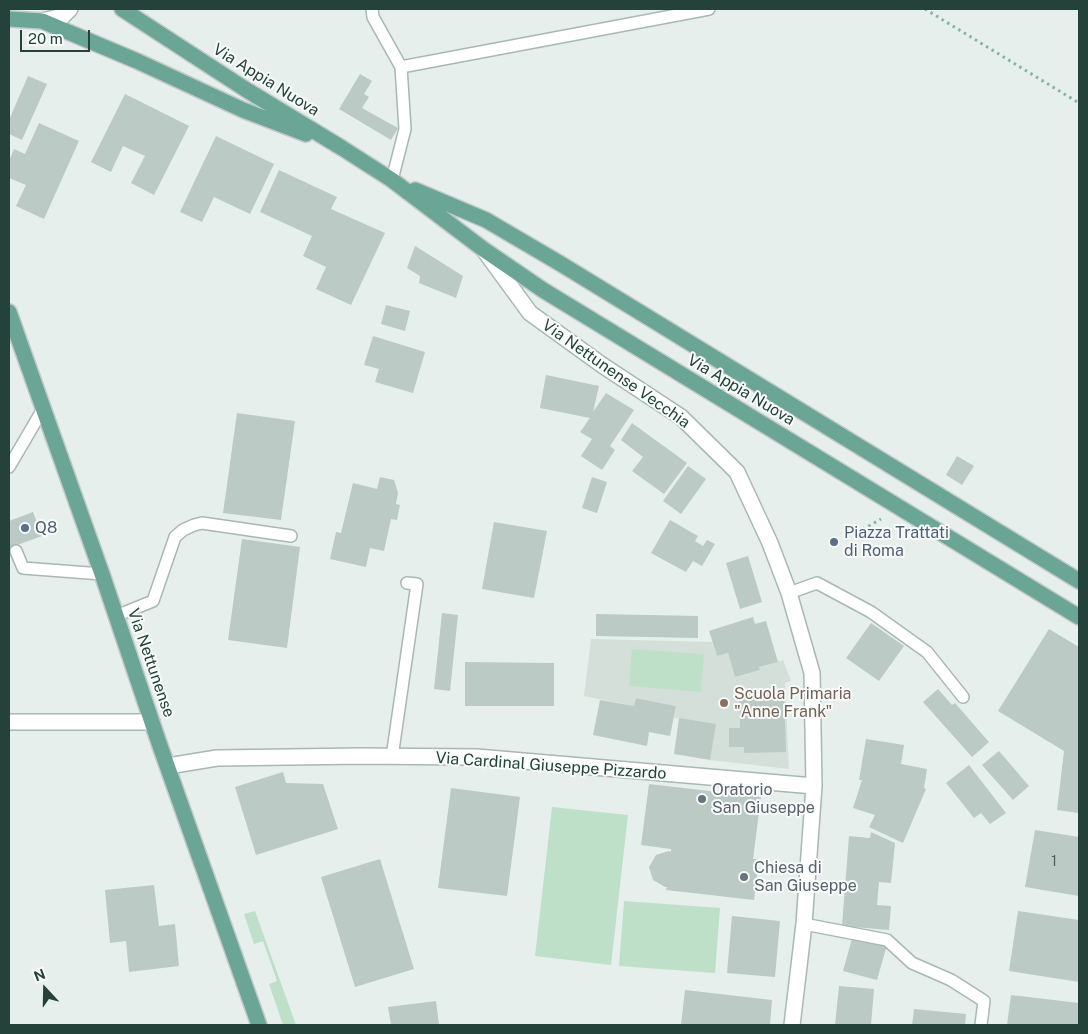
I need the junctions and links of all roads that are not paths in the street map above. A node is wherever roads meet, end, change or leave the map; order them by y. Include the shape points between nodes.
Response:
1 (70, 9) edge
2 (122, 9) edge
3 (372, 9) edge
4 (709, 9) edge
5 (9, 18) edge
6 (42, 21) junction
7 (401, 67) junction
8 (342, 148) junction
9 (392, 180) junction
10 (483, 249) junction
11 (9, 312) edge
12 (43, 408) junction
13 (9, 466) edge
14 (291, 536) dead end
15 (16, 551) dead end
16 (102, 574) junction
17 (1079, 580) edge
18 (407, 583) dead end
19 (789, 593) junction
20 (116, 616) junction
21 (1079, 617) edge
22 (964, 697) dead end
23 (9, 722) edge
24 (152, 722) junction
25 (392, 757) junction
26 (168, 766) junction
27 (814, 786) junction
28 (804, 924) junction
29 (259, 1025) edge
30 (792, 1025) edge
31 (981, 1025) edge

1 - 6 street via 63,16
2 - 8 main road, Via Appia Nuova via 245,90
3 - 7 lane via 373,17
4 - 7 lane
5 - 6 main road
6 - 8 main road via 243,110
7 - 9 lane via 405,129
8 - 9 main road, Via Appia Nuova
9 - 10 main road, Via Appia Nuova
9 - 17 main road, Via Appia Nuova via 495,225
10 - 19 street, Via Nettunense Vecchia via 530,313 681,416 737,472 770,542
10 - 21 main road, Via Appia Nuova via 543,290
11 - 12 main road, Via Nettunense
12 - 13 lane
12 - 16 main road, Via Nettunense
14 - 20 lane via 202,523 194,525 175,537 153,601
15 - 16 lane via 22,568
16 - 20 main road, Via Nettunense
18 - 25 lane via 417,584
19 - 22 lane via 817,582 871,612 926,652
19 - 27 street, Via Nettunense Vecchia via 812,673
20 - 24 main road, Via Nettunense
23 - 24 street
24 - 26 main road, Via Nettunense
25 - 26 street, Via Cardinal Giuseppe Pizzardo via 217,758
25 - 27 street, Via Cardinal Giuseppe Pizzardo via 477,757
26 - 29 main road, Via Nettunense
27 - 28 street, Via Nettunense Vecchia
28 - 30 street, Via Nettunense Vecchia
28 - 31 lane via 887,940 912,963 951,980 984,1001

